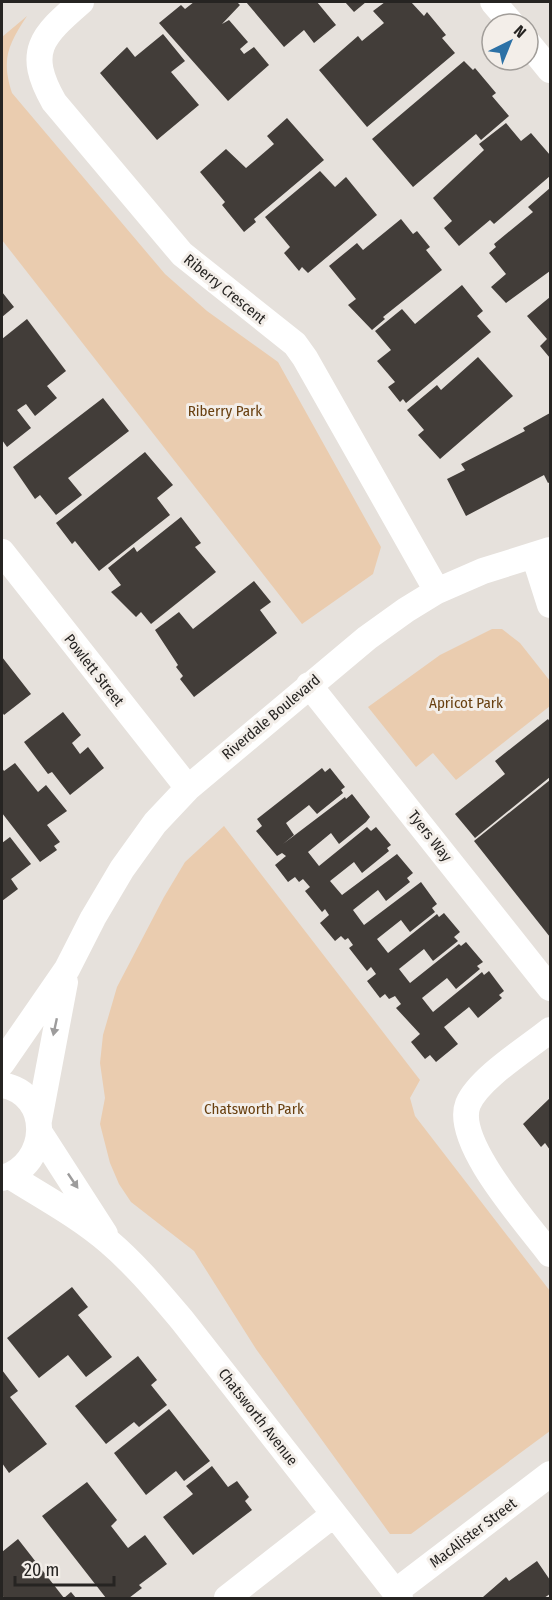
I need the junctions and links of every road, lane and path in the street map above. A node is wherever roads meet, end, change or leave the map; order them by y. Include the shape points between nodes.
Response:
1 (81, 2) edge
2 (540, 58) edge
3 (550, 70) edge
4 (2, 552) edge
5 (542, 553) edge
6 (437, 591) junction
7 (550, 605) edge
8 (309, 685) junction
9 (188, 788) junction
10 (68, 969) junction
11 (550, 988) edge
12 (550, 1030) edge
13 (2, 1063) edge
14 (2, 1085) edge
15 (39, 1127) junction
16 (4, 1178) edge
17 (109, 1242) junction
18 (550, 1254) edge
19 (550, 1474) edge
20 (333, 1515) junction
21 (398, 1595) edge
22 (227, 1599) edge

1 - 6 street, Riberry Crescent via 54,26 43,40 39,54 43,82 54,102 182,254 295,344
2 - 3 street
4 - 9 street, Powlett Street
5 - 6 street, Riverdale Boulevard via 483,571
5 - 7 street
6 - 8 street, Riverdale Boulevard via 367,638
8 - 9 street, Riverdale Boulevard
8 - 11 street, Tyers Way
9 - 10 street, Riverdale Boulevard via 155,823 122,869
10 - 13 street, Riverdale Boulevard
10 -> 15 street, Riverdale Boulevard
12 - 18 street via 476,1093 465,1115 470,1139 480,1158
14 - 15 street, Chatsworth Avenue via 27,1099
15 - 16 street, Riverdale Boulevard via 31,1159
15 -> 17 street, Chatsworth Avenue
16 - 17 street, Chatsworth Avenue via 65,1210
17 - 20 street, Chatsworth Avenue via 182,1320
19 - 21 street, MacAlister Street
20 - 21 street, Chatsworth Avenue
20 - 22 street

